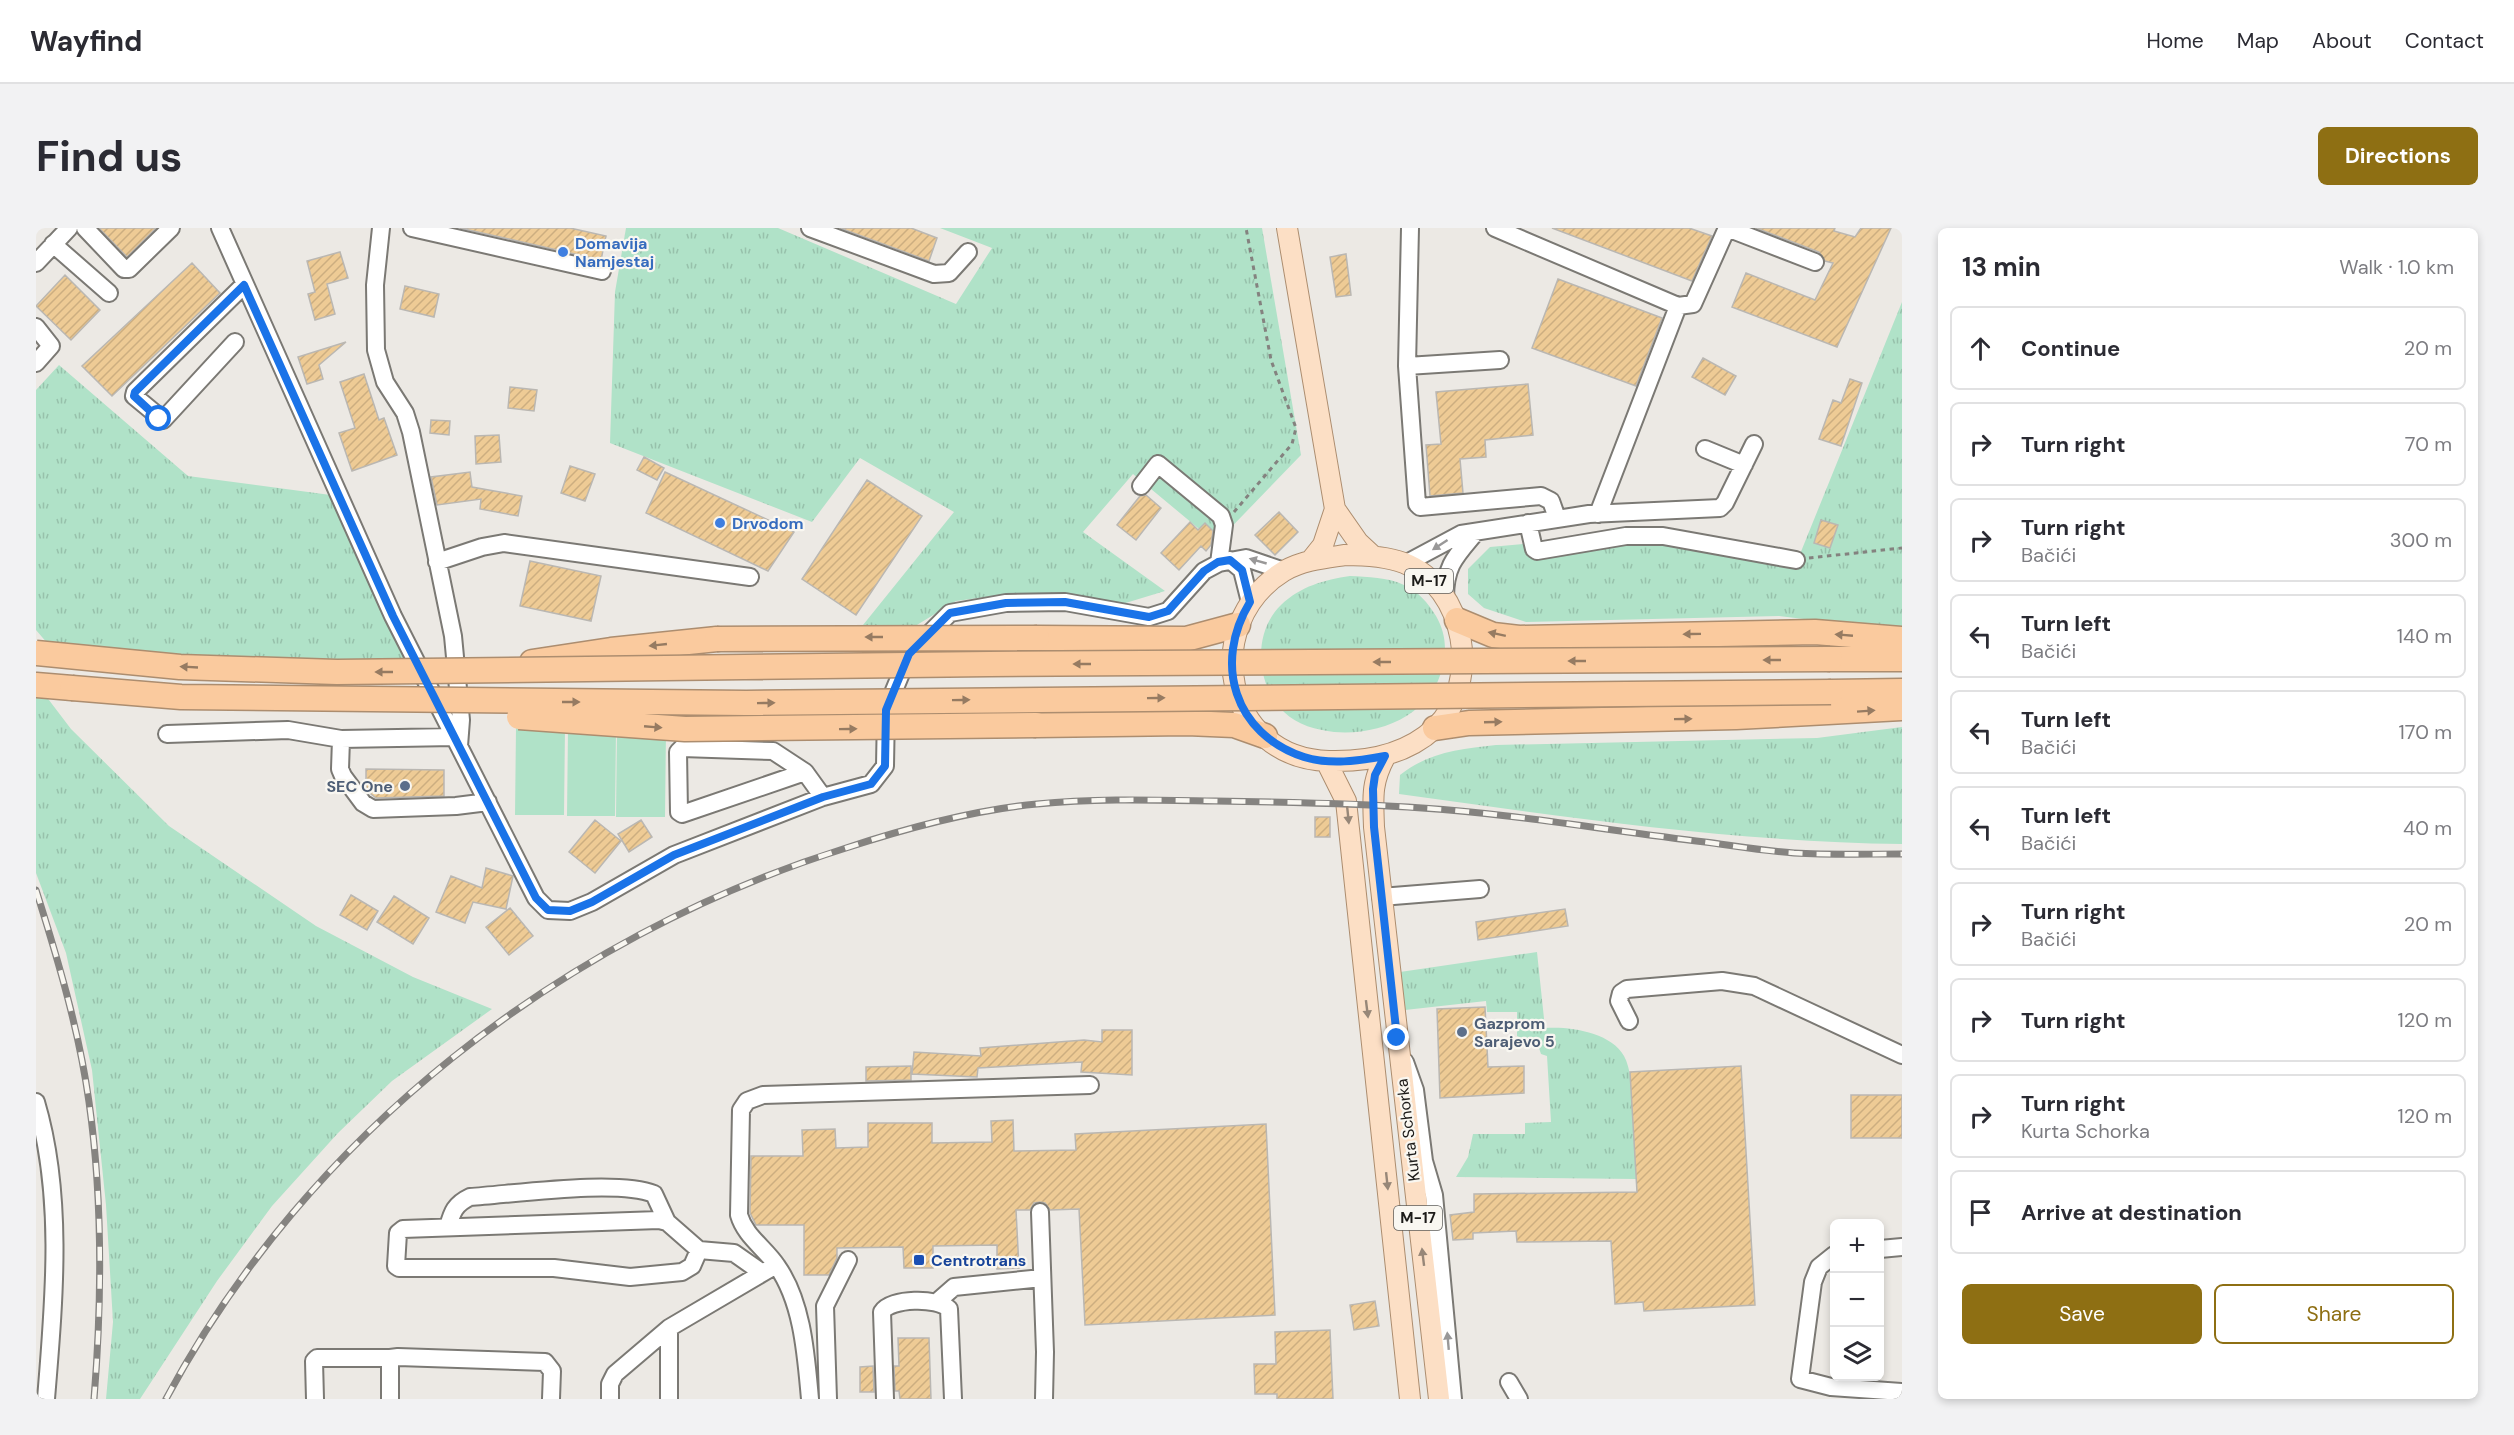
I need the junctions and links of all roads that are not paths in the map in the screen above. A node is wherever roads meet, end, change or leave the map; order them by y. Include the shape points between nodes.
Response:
1 (69, 228) edge
2 (85, 228) edge
3 (171, 228) edge
4 (220, 228) edge
5 (381, 228) edge
6 (412, 228) edge
7 (810, 228) edge
8 (1287, 228) edge
9 (1410, 228) edge
10 (1495, 228) edge
11 (1727, 228) edge
12 (53, 244) junction
13 (968, 252) dead end
14 (1815, 262) dead end
15 (36, 263) edge
16 (602, 271) dead end
17 (244, 285) junction
18 (109, 293) dead end
19 (1678, 306) junction
20 (36, 327) edge
21 (235, 342) dead end
22 (1500, 360) dead end
23 (36, 363) edge
24 (1407, 366) junction
25 (1754, 444) dead end
26 (1705, 450) dead end
27 (1743, 465) junction
28 (1141, 486) dead end
29 (1335, 509) junction
30 (1598, 514) junction
31 (1557, 518) junction
32 (1528, 524) junction
33 (1476, 531) junction
34 (1372, 555) junction
35 (1311, 560) junction
36 (1796, 560) road end
37 (1224, 561) junction
38 (437, 562) junction
39 (1405, 564) junction
40 (1284, 571) junction
41 (750, 577) dead end
42 (1445, 598) junction
43 (1250, 602) junction
44 (1457, 620) junction
45 (1238, 625) junction
46 (1902, 639) edge
47 (36, 653) edge
48 (1902, 658) edge
49 (484, 669) junction
50 (36, 684) edge
51 (72, 688) junction
52 (1902, 691) edge
53 (1902, 708) edge
54 (1435, 728) junction
55 (167, 734) dead end
56 (1265, 736) junction
57 (341, 739) junction
58 (457, 742) junction
59 (1385, 756) junction
60 (1326, 761) junction
61 (805, 772) junction
62 (823, 797) junction
63 (488, 802) junction
64 (1480, 889) dead end
65 (1381, 897) junction
66 (1629, 1021) dead end
67 (1397, 1038) junction
68 (1902, 1055) edge
69 (1090, 1085) dead end
70 (36, 1102) edge
71 (1040, 1212) dead end
72 (667, 1222) junction
73 (448, 1227) junction
74 (1902, 1247) edge
75 (1884, 1249) edge
76 (699, 1251) junction
77 (1830, 1258) edge
78 (848, 1260) dead end
79 (777, 1265) junction
80 (761, 1272) junction
81 (1042, 1278) junction
82 (938, 1301) junction
83 (669, 1328) junction
84 (390, 1358) junction
85 (1509, 1382) dead end
86 (1902, 1392) edge
87 (46, 1399) edge
88 (315, 1399) edge
89 (390, 1399) edge
90 (551, 1399) edge
91 (610, 1399) edge
92 (669, 1399) edge
93 (810, 1399) edge
94 (828, 1399) edge
95 (885, 1399) edge
96 (953, 1399) edge
97 (1044, 1399) edge
98 (1410, 1399) edge
99 (1439, 1399) edge
100 (1454, 1399) edge
101 (1519, 1399) edge

1 - 12 street
2 - 3 street via 124,269 129,269
4 - 17 street
5 - 38 street via 375,285 376,350 385,382 405,413 411,432
6 - 16 street
7 - 13 street via 934,274 949,273
8 - 29 main road
9 - 24 street
10 - 19 street
11 - 14 street
11 - 19 street via 1693,304
12 - 15 street
12 - 18 street
17 - 21 street via 134,396 163,420
17 - 58 street via 393,616
19 - 30 street
20 - 23 street via 51,348
22 - 24 street
24 - 31 street via 1417,504 1420,507 1541,496 1551,501
25 - 27 street
26 - 27 street
27 - 30 street via 1720,508
28 - 37 street via 1158,464 1221,516
29 - 34 main road
29 - 35 main road via 1323,544
30 - 31 street
31 - 32 street
32 - 33 street
32 - 36 street via 1537,551 1626,536 1663,536
33 -> 39 street via 1461,534
33 - 42 street via 1450,563
34 - 35 main road, M-17
34 - 39 main road, M-17
35 - 40 main road, M-17
40 -> 37 street via 1246,558
37 - 43 street via 1242,570
37 - 62 street via 1204,571 1168,611 1149,617 1065,602 1006,603 950,613 909,654 886,710 885,766 879,777 871,784
38 - 41 street via 504,543
38 - 58 street via 453,636 461,720
39 - 42 main road, M-17 via 1429,580
40 - 43 main road, M-17
42 - 44 main road, M-17
43 - 45 main road, M-17
46 -> 44 highway via 1815,632 1519,638 1493,635
44 - 54 main road, M-17 via 1462,662 1458,686 1450,707
45 -> 49 highway, bridge via 1186,639 717,639
45 - 56 main road, M-17 via 1232,648 1237,696 1248,718
49 -> 47 highway, bridge via 228,669
48 -> 49 highway, bridge
50 - 51 highway
51 -> 52 highway, bridge via 192,697 734,703
51 -> 56 highway, bridge via 161,706 485,714 685,729 1187,723 1234,725
54 -> 53 highway via 1469,723 1736,717
54 - 59 main road, M-17
55 - 57 street via 288,730
56 - 60 main road, M-17 via 1283,748
57 - 58 street
57 - 63 street via 340,769 368,807
58 - 63 street
59 - 60 main road, M-17
59 - 65 main road, Kurta Schorka / M-17 via 1373,789
60 -> 98 main road, Kurta Schorka / M-17 via 1346,801
61 - 61 street via 773,751 682,748 678,752 679,812
61 - 62 street
62 - 63 street via 674,855 592,902 559,912 548,910 536,898
64 - 65 street
65 - 67 main road, Kurta Schorka / M-17
66 - 68 street via 1619,1001 1627,988 1722,981 1754,986
99 -> 67 main road, Kurta Schorka / M-17
100 -> 67 street via 1434,1195 1424,1161 1415,1090
69 - 79 street via 763,1095 747,1101 741,1110 740,1215 750,1236
70 - 87 street via 49,1167 54,1238
71 - 81 street
72 - 73 street
72 - 73 street via 654,1194 642,1189 606,1188 470,1197 452,1211
72 - 76 street
73 - 76 street via 403,1229 398,1233 396,1266 554,1268 630,1277 682,1272 692,1266
74 - 75 street
76 - 80 street via 734,1253
77 - 86 street via 1819,1267 1813,1282 1800,1379 1831,1387
78 - 94 street via 825,1306
79 - 80 street
79 - 93 street via 798,1314
80 - 83 street
81 - 82 street via 954,1287
81 - 97 street
82 - 95 street via 885,1306
82 - 96 street via 949,1309
83 - 91 street via 615,1374
83 - 92 street
84 - 88 street via 317,1358
84 - 89 street
84 - 90 street via 545,1362 552,1371
85 - 101 street

